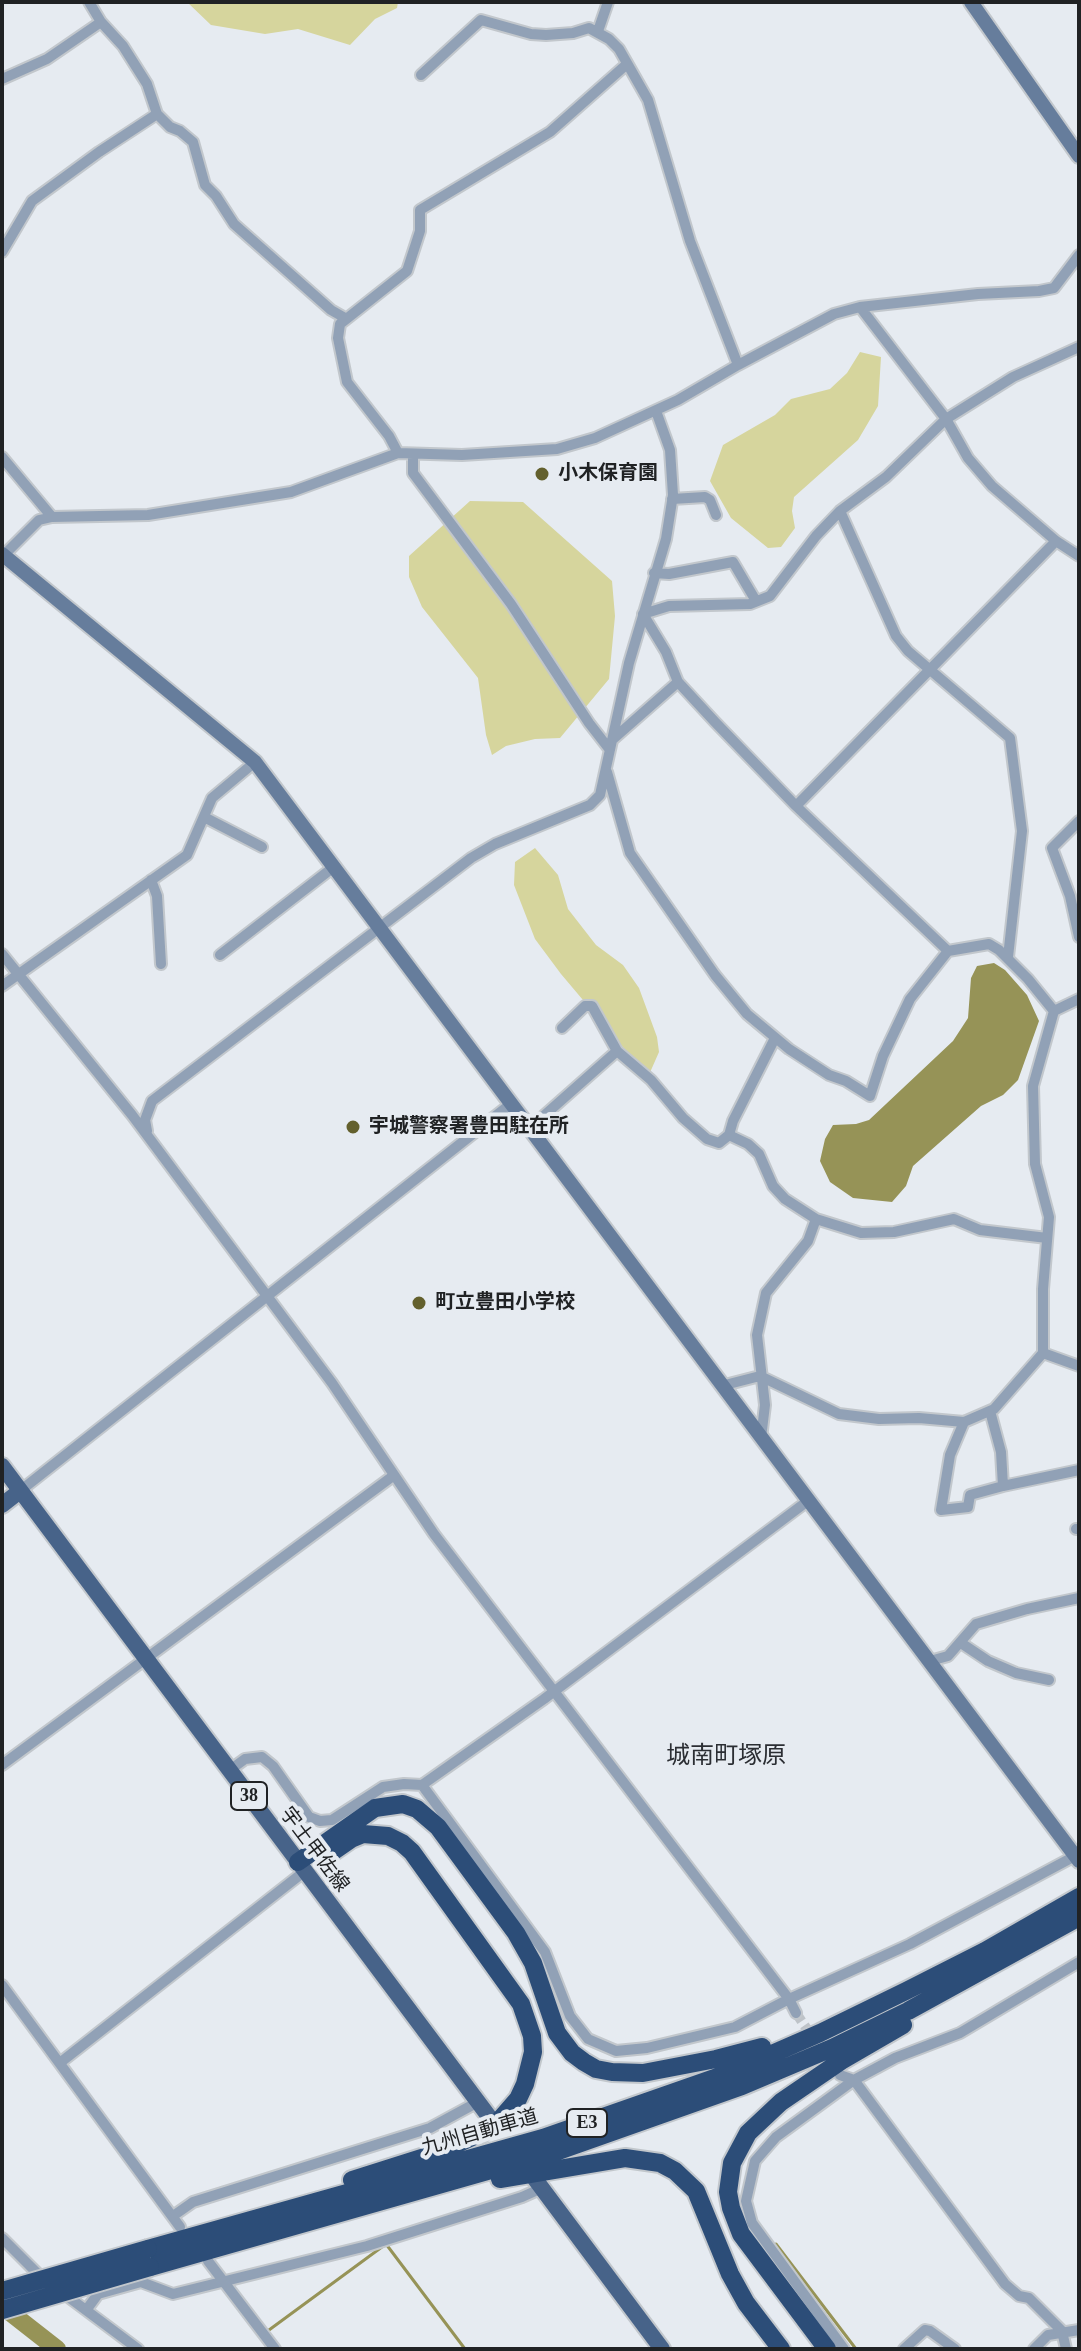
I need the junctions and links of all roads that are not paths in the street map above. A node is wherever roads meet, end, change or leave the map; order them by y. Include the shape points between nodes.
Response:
1 (89, 2) edge
2 (608, 2) edge
3 (971, 2) edge
4 (101, 22) junction
5 (598, 31) junction
6 (627, 64) junction
7 (421, 75) dead end
8 (2, 79) edge
9 (157, 114) junction
10 (1079, 156) edge
11 (2, 252) edge
12 (1079, 255) edge
13 (860, 307) junction
14 (345, 318) junction
15 (1079, 347) edge
16 (738, 365) junction
17 (656, 411) junction
18 (946, 419) junction
19 (398, 453) junction
20 (413, 454) junction
21 (2, 457) edge
22 (672, 499) junction
23 (840, 511) junction
24 (716, 515) dead end
25 (52, 517) junction
26 (1056, 541) junction
27 (3, 555) edge
28 (1079, 556) edge
29 (654, 573) junction
30 (756, 601) junction
31 (643, 614) junction
32 (931, 671) junction
33 (678, 682) junction
34 (611, 745) junction
35 (255, 762) junction
36 (607, 771) junction
37 (796, 806) junction
38 (204, 817) junction
39 (1079, 821) edge
40 (262, 847) dead end
41 (335, 866) junction
42 (151, 880) junction
43 (380, 927) junction
44 (1079, 937) edge
45 (948, 951) junction
46 (2, 954) edge
47 (220, 955) dead end
48 (1008, 957) junction
49 (161, 964) dead end
50 (17, 974) junction
51 (2, 986) edge
52 (1079, 999) edge
53 (1054, 1011) junction
54 (562, 1028) dead end
55 (775, 1038) junction
56 (617, 1051) junction
57 (512, 1103) junction
58 (530, 1128) junction
59 (729, 1135) junction
60 (149, 1138) junction
61 (816, 1219) junction
62 (1047, 1238) junction
63 (267, 1298) junction
64 (1043, 1353) junction
65 (1079, 1366) edge
66 (760, 1376) junction
67 (721, 1386) junction
68 (990, 1411) junction
69 (964, 1422) junction
70 (761, 1439) junction
71 (2, 1466) edge
72 (1079, 1470) edge
73 (393, 1476) junction
74 (1003, 1486) junction
75 (20, 1491) junction
76 (809, 1500) junction
77 (2, 1505) edge
78 (1079, 1598) edge
79 (961, 1643) junction
80 (145, 1658) junction
81 (930, 1661) junction
82 (1049, 1680) dead end
83 (555, 1691) junction
84 (2, 1765) edge
85 (230, 1770) junction
86 (422, 1785) junction
87 (1078, 1857) edge
88 (302, 1866) junction
89 (1079, 1897) edge
90 (1079, 1917) edge
91 (1079, 1925) edge
92 (985, 1951) junction
93 (1079, 1962) edge
94 (2, 1985) edge
95 (789, 1999) junction
96 (796, 2013) tunnel mouth
97 (61, 2062) junction
98 (840, 2075) dead end
99 (854, 2080) junction
100 (478, 2102) junction
101 (490, 2118) dead end
102 (538, 2183) joint
103 (173, 2216) junction
104 (180, 2227) dead end
105 (280, 2231) junction
106 (2, 2238) edge
107 (170, 2243) junction
108 (149, 2258) junction
109 (208, 2261) dead end
110 (223, 2280) junction
111 (2, 2291) edge
112 (87, 2309) junction
113 (2, 2310) edge
114 (1079, 2330) edge
115 (1062, 2331) junction
116 (138, 2349) edge
117 (275, 2349) edge
118 (662, 2349) edge
119 (781, 2349) edge
120 (827, 2349) edge
121 (844, 2349) edge
122 (904, 2349) edge
123 (955, 2349) edge
124 (1034, 2349) edge
125 (1066, 2349) edge

1 - 4 street
2 - 5 street
3 - 10 street
4 - 8 street via 47,59
4 - 9 street via 147,84
5 - 6 street
5 - 7 street via 531,34 481,20
6 - 14 street via 550,132 420,210 420,231 407,271
6 - 16 street via 648,100 690,241
9 - 11 street via 32,201
9 - 14 street via 193,142 205,185 234,224
12 - 13 street via 1054,288
13 - 16 street via 834,314
13 - 18 street
14 - 19 street via 338,331 347,382
15 - 18 street via 1013,377
16 - 17 street
17 - 20 street via 557,449
17 - 22 street via 670,450
18 - 23 street via 886,477
18 - 26 street via 992,486
19 - 20 street
19 - 25 street via 291,492 148,515
20 - 34 street via 413,473 511,604 589,723
21 - 25 street
22 - 24 street via 705,497
22 - 29 street
23 - 30 street via 770,596
23 - 32 street via 896,636
25 - 27 street via 39,520
26 - 28 street
26 - 32 street
27 - 35 street
29 - 30 street via 733,562
29 - 31 street
30 - 31 street via 669,606
31 - 33 street
31 - 34 street
32 - 37 street
32 - 48 street via 1010,738 1022,831
33 - 34 street
33 - 37 street
34 - 36 street
35 - 38 street via 212,798
35 - 41 street
36 - 43 street via 600,795 590,805 495,844
36 - 55 street via 630,853 715,975
37 - 45 street
38 - 40 street
38 - 42 street via 187,855
39 - 44 street via 1052,848
41 - 43 street
41 - 47 street
42 - 49 street via 157,896
42 - 50 street
43 - 57 street
43 - 60 street via 152,1101 145,1120
45 - 48 street via 989,944
45 - 55 street via 910,999 870,1096
46 - 50 street
48 - 53 street
50 - 51 street
50 - 60 street
52 - 53 street
53 - 62 street via 1033,1086 1035,1164 1049,1217
54 - 56 street via 585,1006 592,1006
55 - 59 street
56 - 58 street
56 - 59 street via 707,1139 719,1143
57 - 58 street
57 - 63 street
58 - 67 street
59 - 61 street via 759,1154 773,1186
60 - 63 street
61 - 62 street via 861,1233 954,1219 980,1230
61 - 66 street via 808,1241 766,1293 757,1335
62 - 64 street
63 - 73 street
63 - 75 street
64 - 65 street
64 - 68 street
66 - 67 street
66 - 69 street via 839,1414
66 - 70 street via 765,1405
67 - 70 street
68 - 69 street
68 - 74 street
69 - 74 street via 950,1455 941,1510 968,1507 970,1495
70 - 76 street
71 - 75 main road, 宇土甲佐線
72 - 74 street
73 - 80 street
73 - 83 street
75 - 77 main road
75 - 80 main road, 宇土甲佐線 / 38
76 - 81 street
76 - 83 street
78 - 79 street via 976,1624
79 - 81 street via 948,1656
79 - 82 street via 1016,1673
80 - 84 street
80 - 85 main road, 宇土甲佐線 / 38
81 - 87 street
83 - 86 street
83 - 95 street
85 - 86 street via 245,1759 262,1757 309,1817 320,1821 332,1820 383,1787
85 - 88 main road, 宇土甲佐線 / 38
86 - 95 street via 545,1952 570,2016 588,2039 616,2051 647,2048 735,2027
87 - 95 street
88 - 92 highway via 375,1808 403,1804 417,1809 438,1827 516,1933 564,2043 584,2062 612,2072 643,2073 767,2045
88 - 97 street
88 - 100 main road, 宇土甲佐線 / 38
88 - 107 highway via 363,1834 388,1836 412,1852 521,2004 533,2052 525,2084 498,2122 483,2132
89 - 92 highway, 九州自動車道 / E3
90 - 105 highway, 九州自動車道 / E3 via 908,2011 742,2086 561,2150
91 - 120 highway via 841,2061 781,2102 739,2147 728,2192 735,2222
92 - 107 highway, 九州自動車道 / E3 via 820,2033 660,2098 543,2138
93 - 99 street via 960,2033
94 - 97 street
95 - 96 street
97 - 103 street
98 - 99 street
99 - 115 street via 1005,2284 1029,2298
99 - 121 street via 776,2137 755,2161 746,2201 752,2223
100 - 101 main road, 宇土甲佐線 / 38
100 - 103 street via 430,2128 193,2202
102 - 110 street via 522,2197 367,2246
102 - 118 main road
103 - 104 street
105 - 108 highway, 九州自動車道 / E3
105 - 119 highway via 328,2224 511,2176 625,2158 660,2163 696,2191 730,2274
106 - 112 street via 44,2280
107 - 108 highway, 九州自動車道 / E3
108 - 111 highway, 九州自動車道 / E3, bridge
108 - 113 highway, 九州自動車道 / E3, bridge
109 - 110 street
110 - 112 street via 173,2294 141,2282 98,2294
110 - 117 street
112 - 116 street
114 - 115 street
115 - 124 street via 1048,2335
115 - 125 street
122 - 123 street via 925,2330

